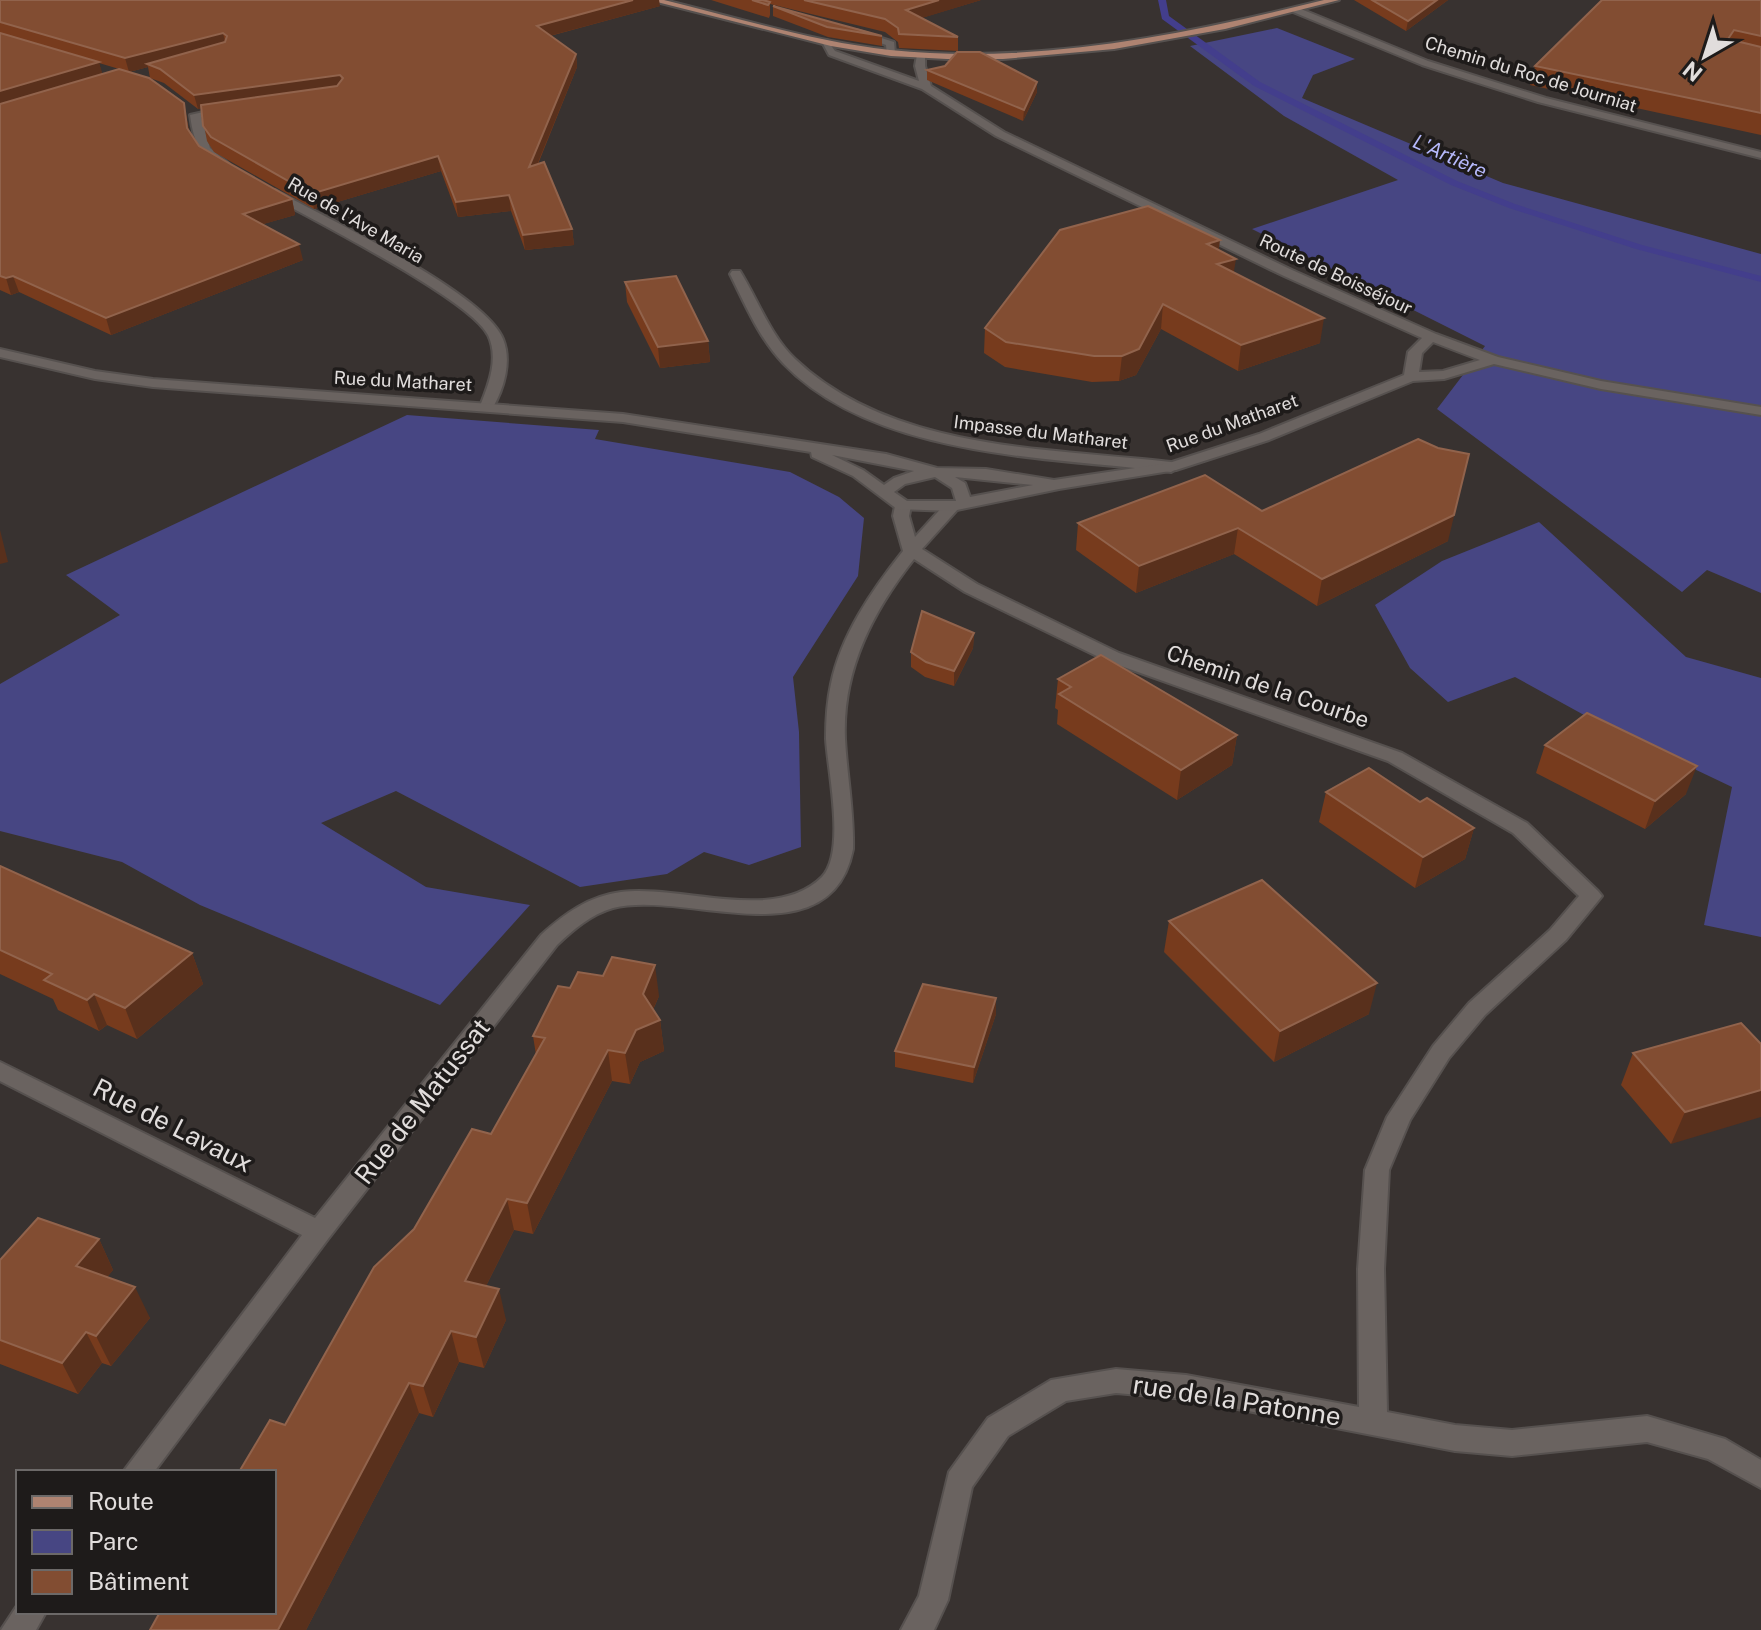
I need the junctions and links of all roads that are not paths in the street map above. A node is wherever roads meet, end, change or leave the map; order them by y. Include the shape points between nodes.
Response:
1 (653, 0) edge
2 (1335, 0) edge
3 (1296, 10) junction
4 (846, 28) edge
5 (824, 42) junction
6 (890, 53) junction
7 (922, 55) junction
8 (953, 56) junction
9 (884, 70) junction
10 (932, 73) junction
11 (926, 87) junction
12 (244, 107) edge
13 (1761, 155) edge
14 (237, 172) edge
15 (263, 188) edge
16 (736, 274) dead end
17 (1431, 337) junction
18 (0, 353) edge
19 (1494, 360) junction
20 (1411, 377) junction
21 (487, 406) junction
22 (1761, 411) edge
23 (804, 449) junction
24 (1171, 467) junction
25 (938, 473) junction
26 (1059, 484) junction
27 (886, 491) junction
28 (958, 504) junction
29 (903, 506) junction
30 (910, 549) junction
31 (1591, 896) joint
32 (0, 1071) edge
33 (319, 1232) junction
34 (1373, 1422) junction
35 (139, 1470) edge
36 (1761, 1475) edge
37 (29, 1614) edge
38 (17, 1630) edge
39 (917, 1630) edge

1 - 5 main road
2 - 3 main road
3 - 8 main road via 1075,52
3 - 13 street, Chemin du Roc de Journiat via 1425,63 1542,100
4 - 6 street via 881,37 891,44
5 - 6 main road
5 - 9 street, Route de Boisséjour via 832,53
6 - 7 main road
6 - 9 street
7 - 8 main road
7 - 10 street
8 - 10 street
9 - 11 street, Route de Boisséjour
10 - 11 street
11 - 17 street, Route de Boisséjour via 1000,134
12 - 14 street via 190,111 208,156
15 - 21 street, Rue de l'Ave Maria via 450,296 491,328 501,353
16 - 24 street, Impasse du Matharet via 791,364 862,410 953,440
17 - 19 street, Route de Boisséjour
17 - 20 street via 1415,352
18 - 21 street, Rue du Matharet via 153,383
19 - 20 street, Rue du Matharet via 1444,375
19 - 22 street, Route de Boisséjour via 1601,385
20 - 24 street, Rue du Matharet via 1264,437
21 - 23 street, Rue du Matharet via 623,418
23 - 25 street, Rue du Matharet via 841,450
23 - 27 street, Rue du Matharet
24 - 26 street, Rue du Matharet
25 - 26 street, Rue du Matharet
25 - 27 street, Rue du Matharet via 901,480
25 - 28 street via 959,486
26 - 28 street, Rue du Matharet
27 - 29 street, Rue du Matharet
28 - 29 street, Rue du Matharet
28 - 30 street
29 - 30 street
30 - 31 street, Chemin de la Courbe via 971,588 1113,657 1395,757 1520,828
30 - 33 street, Rue de Matussat via 859,632 841,678 836,737 843,839 835,876 798,902 757,907 622,899 568,921
31 - 34 street, rue de la Patonne via 1441,1052 1399,1117 1377,1170 1371,1269
32 - 33 street, Rue de Lavaux
33 - 35 street, Rue de Matussat
34 - 36 street, rue de la Patonne via 1512,1443 1647,1429 1715,1448
34 - 39 street, rue de la Patonne via 1186,1387 1116,1381 1061,1389 998,1427 959,1482 933,1600
37 - 38 street

